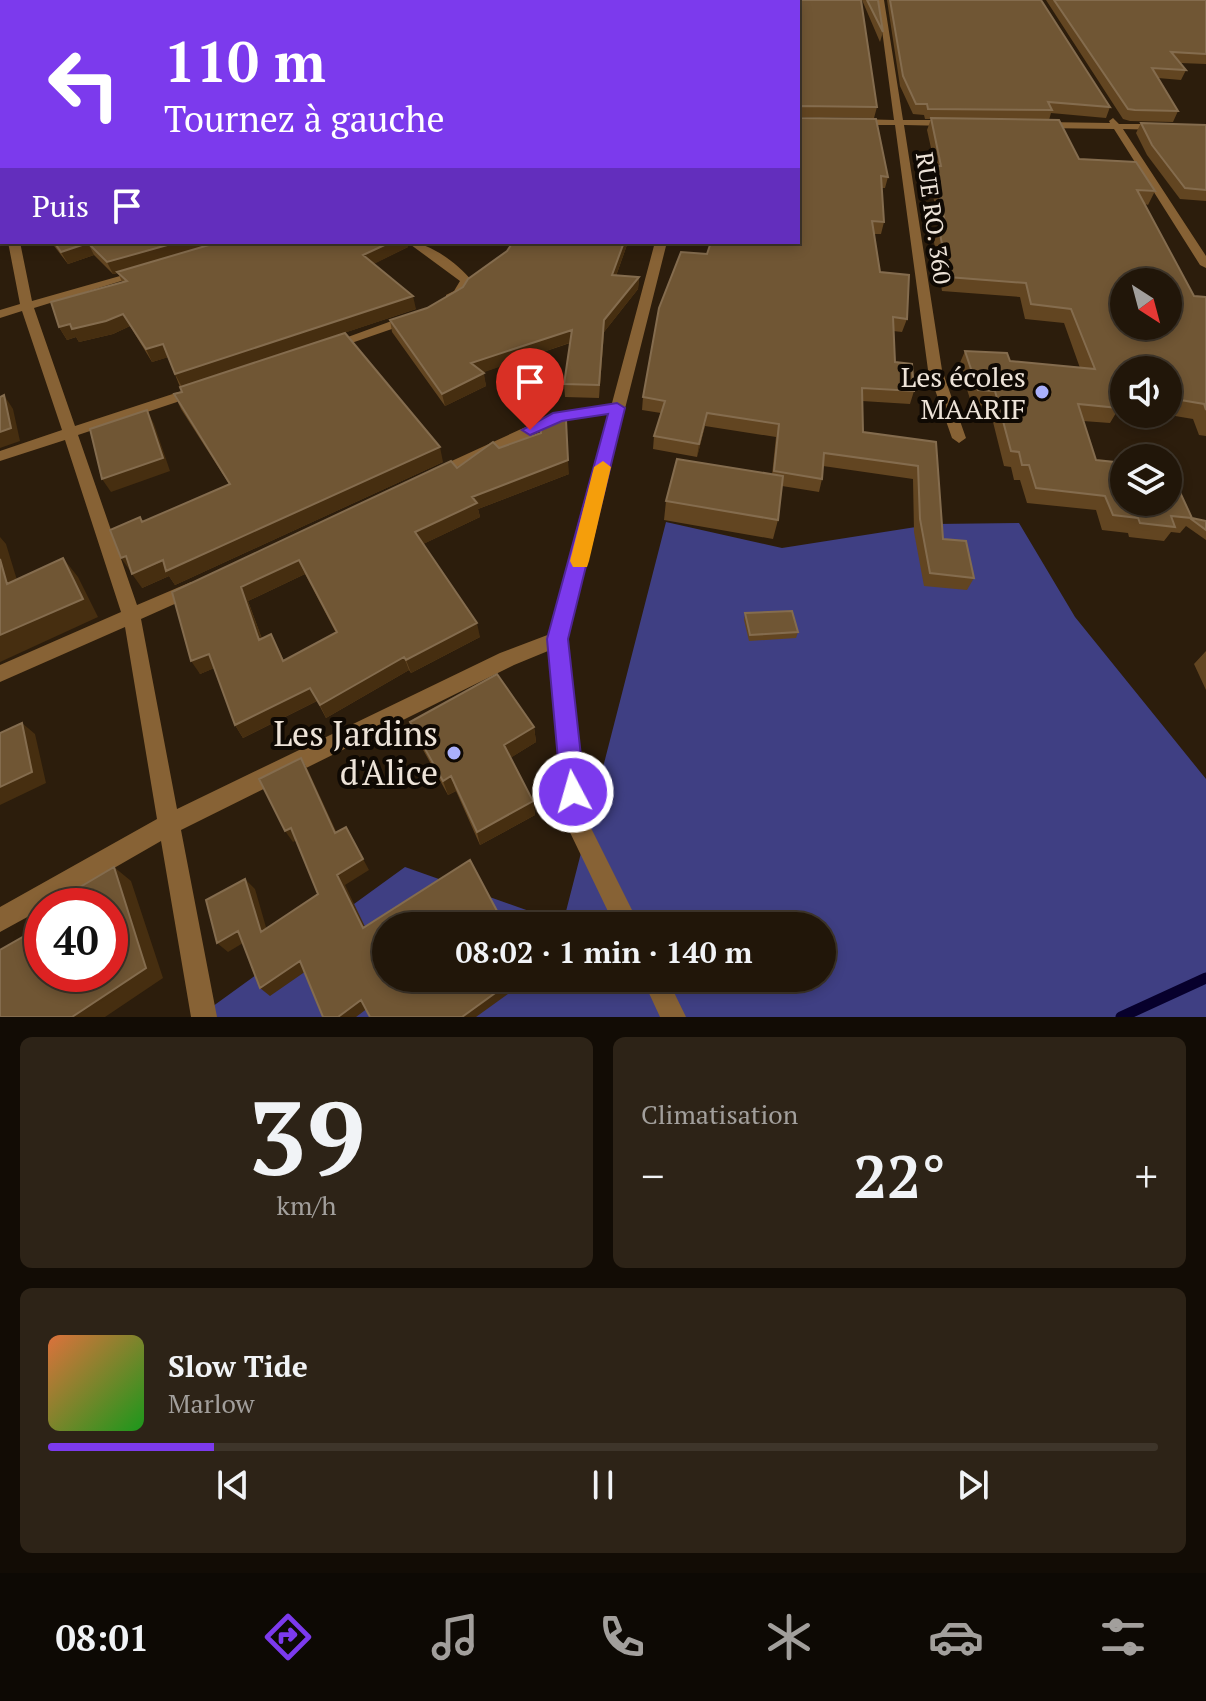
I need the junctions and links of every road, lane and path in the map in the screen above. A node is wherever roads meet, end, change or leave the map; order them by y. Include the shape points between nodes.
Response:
1 (881, 0) edge
2 (1109, 114) edge
3 (842, 122) edge
4 (901, 122) junction
5 (963, 123) edge
6 (1040, 125) edge
7 (1117, 127) junction
8 (1176, 128) edge
9 (14, 244) edge
10 (416, 244) edge
11 (660, 244) edge
12 (1206, 265) edge
13 (160, 268) edge
14 (445, 301) edge
15 (27, 307) junction
16 (0, 314) edge
17 (418, 316) edge
18 (312, 352) edge
19 (207, 387) edge
20 (617, 408) junction
21 (71, 433) junction
22 (959, 438) dead end
23 (0, 456) edge
24 (416, 483) edge
25 (203, 584) edge
26 (132, 617) junction
27 (558, 639) junction
28 (0, 674) edge
29 (167, 826) junction
30 (621, 912) edge
31 (0, 920) edge
32 (661, 992) edge
33 (204, 1017) edge
34 (673, 1017) edge

1 - 4 street, RUE RO. 360
2 - 7 street
3 - 4 street
4 - 5 street
4 - 22 street, RUE RO. 360 via 935,370
6 - 7 street
7 - 8 street
7 - 12 street
9 - 15 street
10 - 14 street via 466,281
11 - 20 street
13 - 15 street
15 - 16 street
15 - 21 street
17 - 18 street
19 - 21 street
20 - 24 street via 559,417
20 - 27 street
21 - 23 street
21 - 26 street
25 - 26 street
26 - 28 street
26 - 29 street
27 - 29 street
27 - 30 street via 576,822
29 - 31 street
29 - 33 street
32 - 34 street

